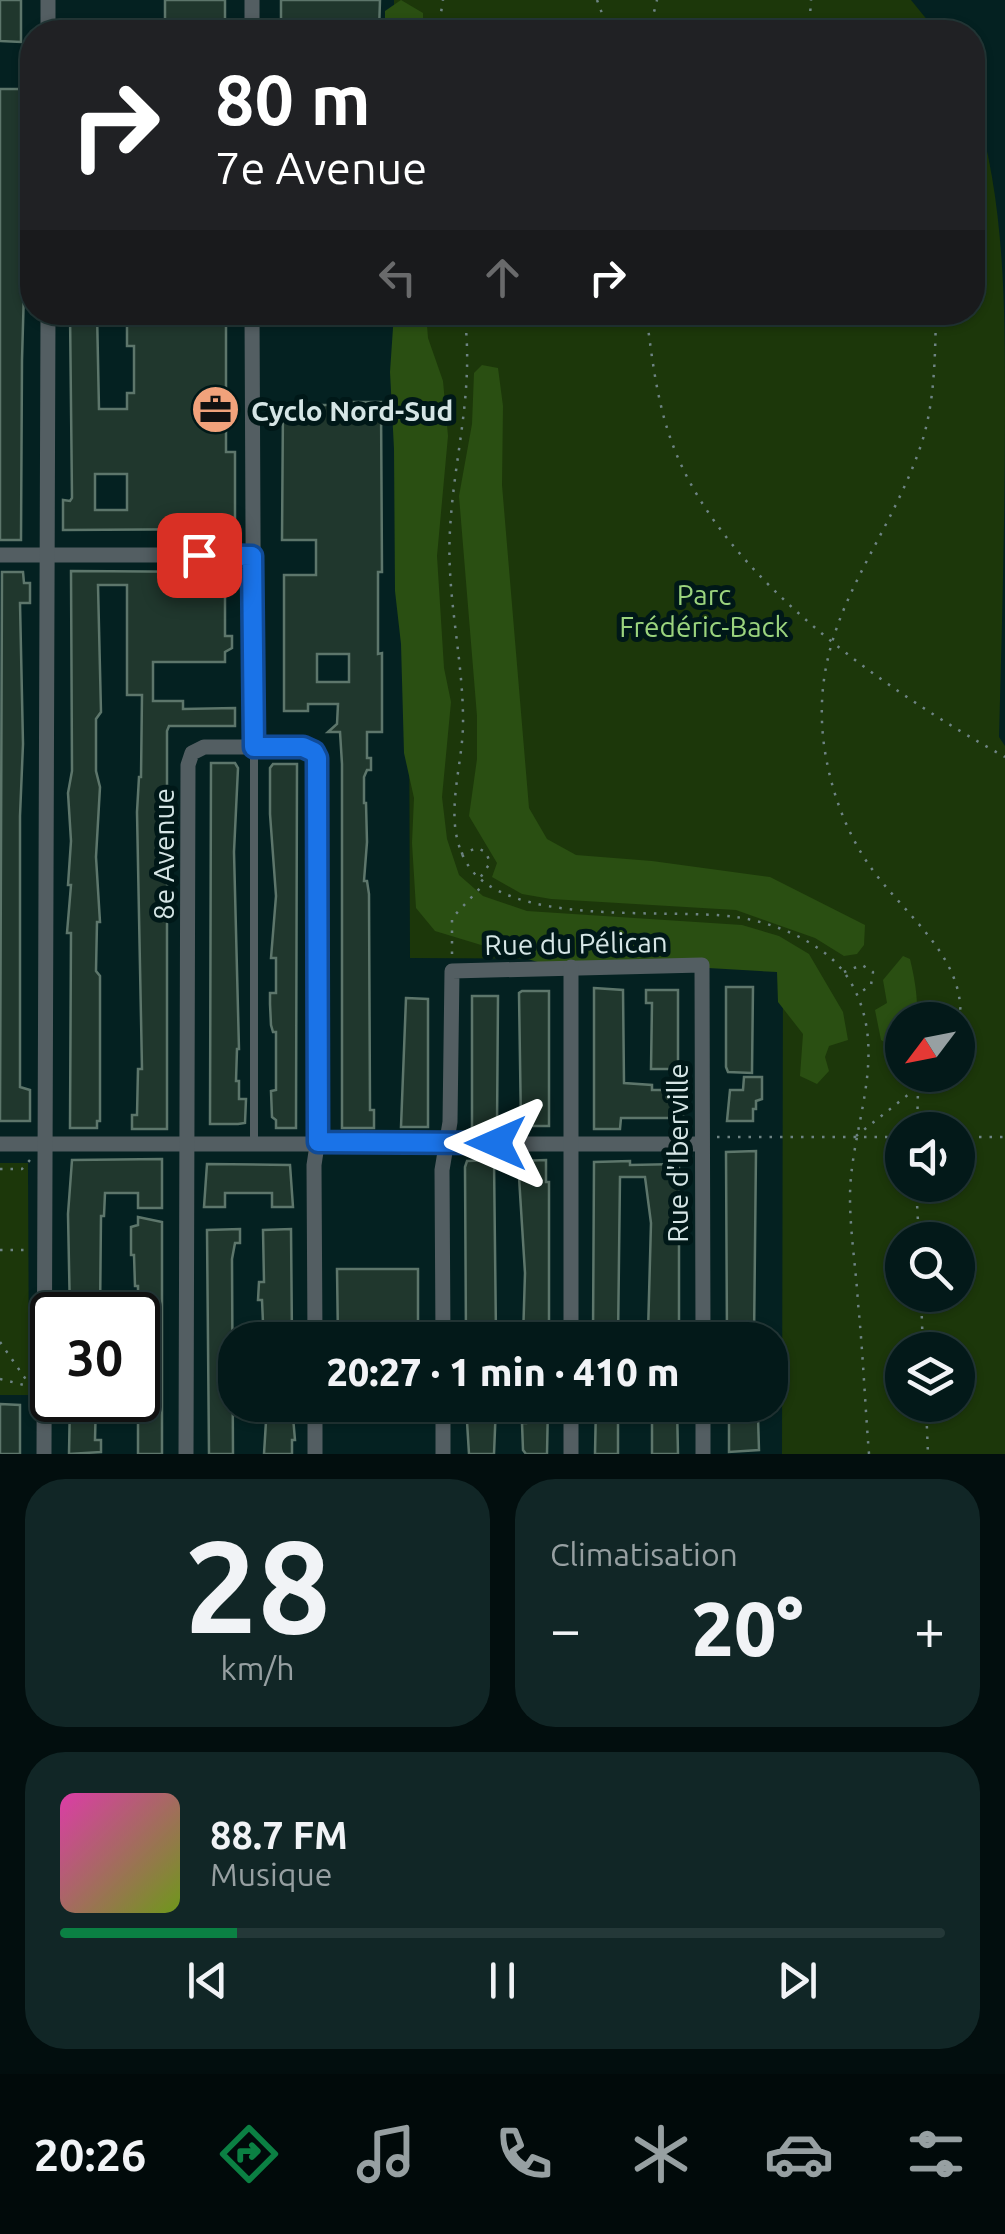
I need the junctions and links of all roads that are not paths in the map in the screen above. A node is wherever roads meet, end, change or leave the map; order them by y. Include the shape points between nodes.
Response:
1 (48, 325) edge
2 (252, 325) edge
3 (0, 555) edge
4 (47, 555) junction
5 (252, 556) junction
6 (254, 747) junction
7 (702, 965) joint
8 (571, 967) junction
9 (186, 1142) junction
10 (254, 1142) junction
11 (318, 1142) junction
12 (447, 1143) junction
13 (570, 1143) junction
14 (0, 1144) edge
15 (45, 1144) junction
16 (702, 1144) junction
17 (315, 1322) edge
18 (443, 1322) edge
19 (570, 1322) edge
20 (702, 1322) edge
21 (315, 1422) edge
22 (443, 1422) edge
23 (571, 1422) edge
24 (703, 1422) edge
25 (44, 1454) edge
26 (186, 1454) edge
27 (315, 1454) edge
28 (443, 1454) edge
29 (571, 1454) edge
30 (703, 1454) edge

1 - 4 street
2 - 5 street
3 - 4 street
4 - 5 street
4 - 15 street
5 - 6 street
6 - 9 street, 8e Avenue via 204,747 188,765
6 - 10 lane
6 - 11 street, 8e Avenue via 309,748 319,765
7 - 8 street, Rue du Pélican
7 - 16 street, Rue d'Iberville
8 - 12 street, Rue du Pélican via 452,971
8 - 13 street
9 - 10 street
9 - 15 street
9 - 26 street, 8e Avenue
10 - 11 street
11 - 12 street
11 - 17 street
12 - 13 street
12 - 18 street
13 - 16 street
13 - 19 street
14 - 15 street
15 - 25 street
16 - 20 street, Rue d'Iberville
21 - 27 street
22 - 28 street
23 - 29 street
24 - 30 street

